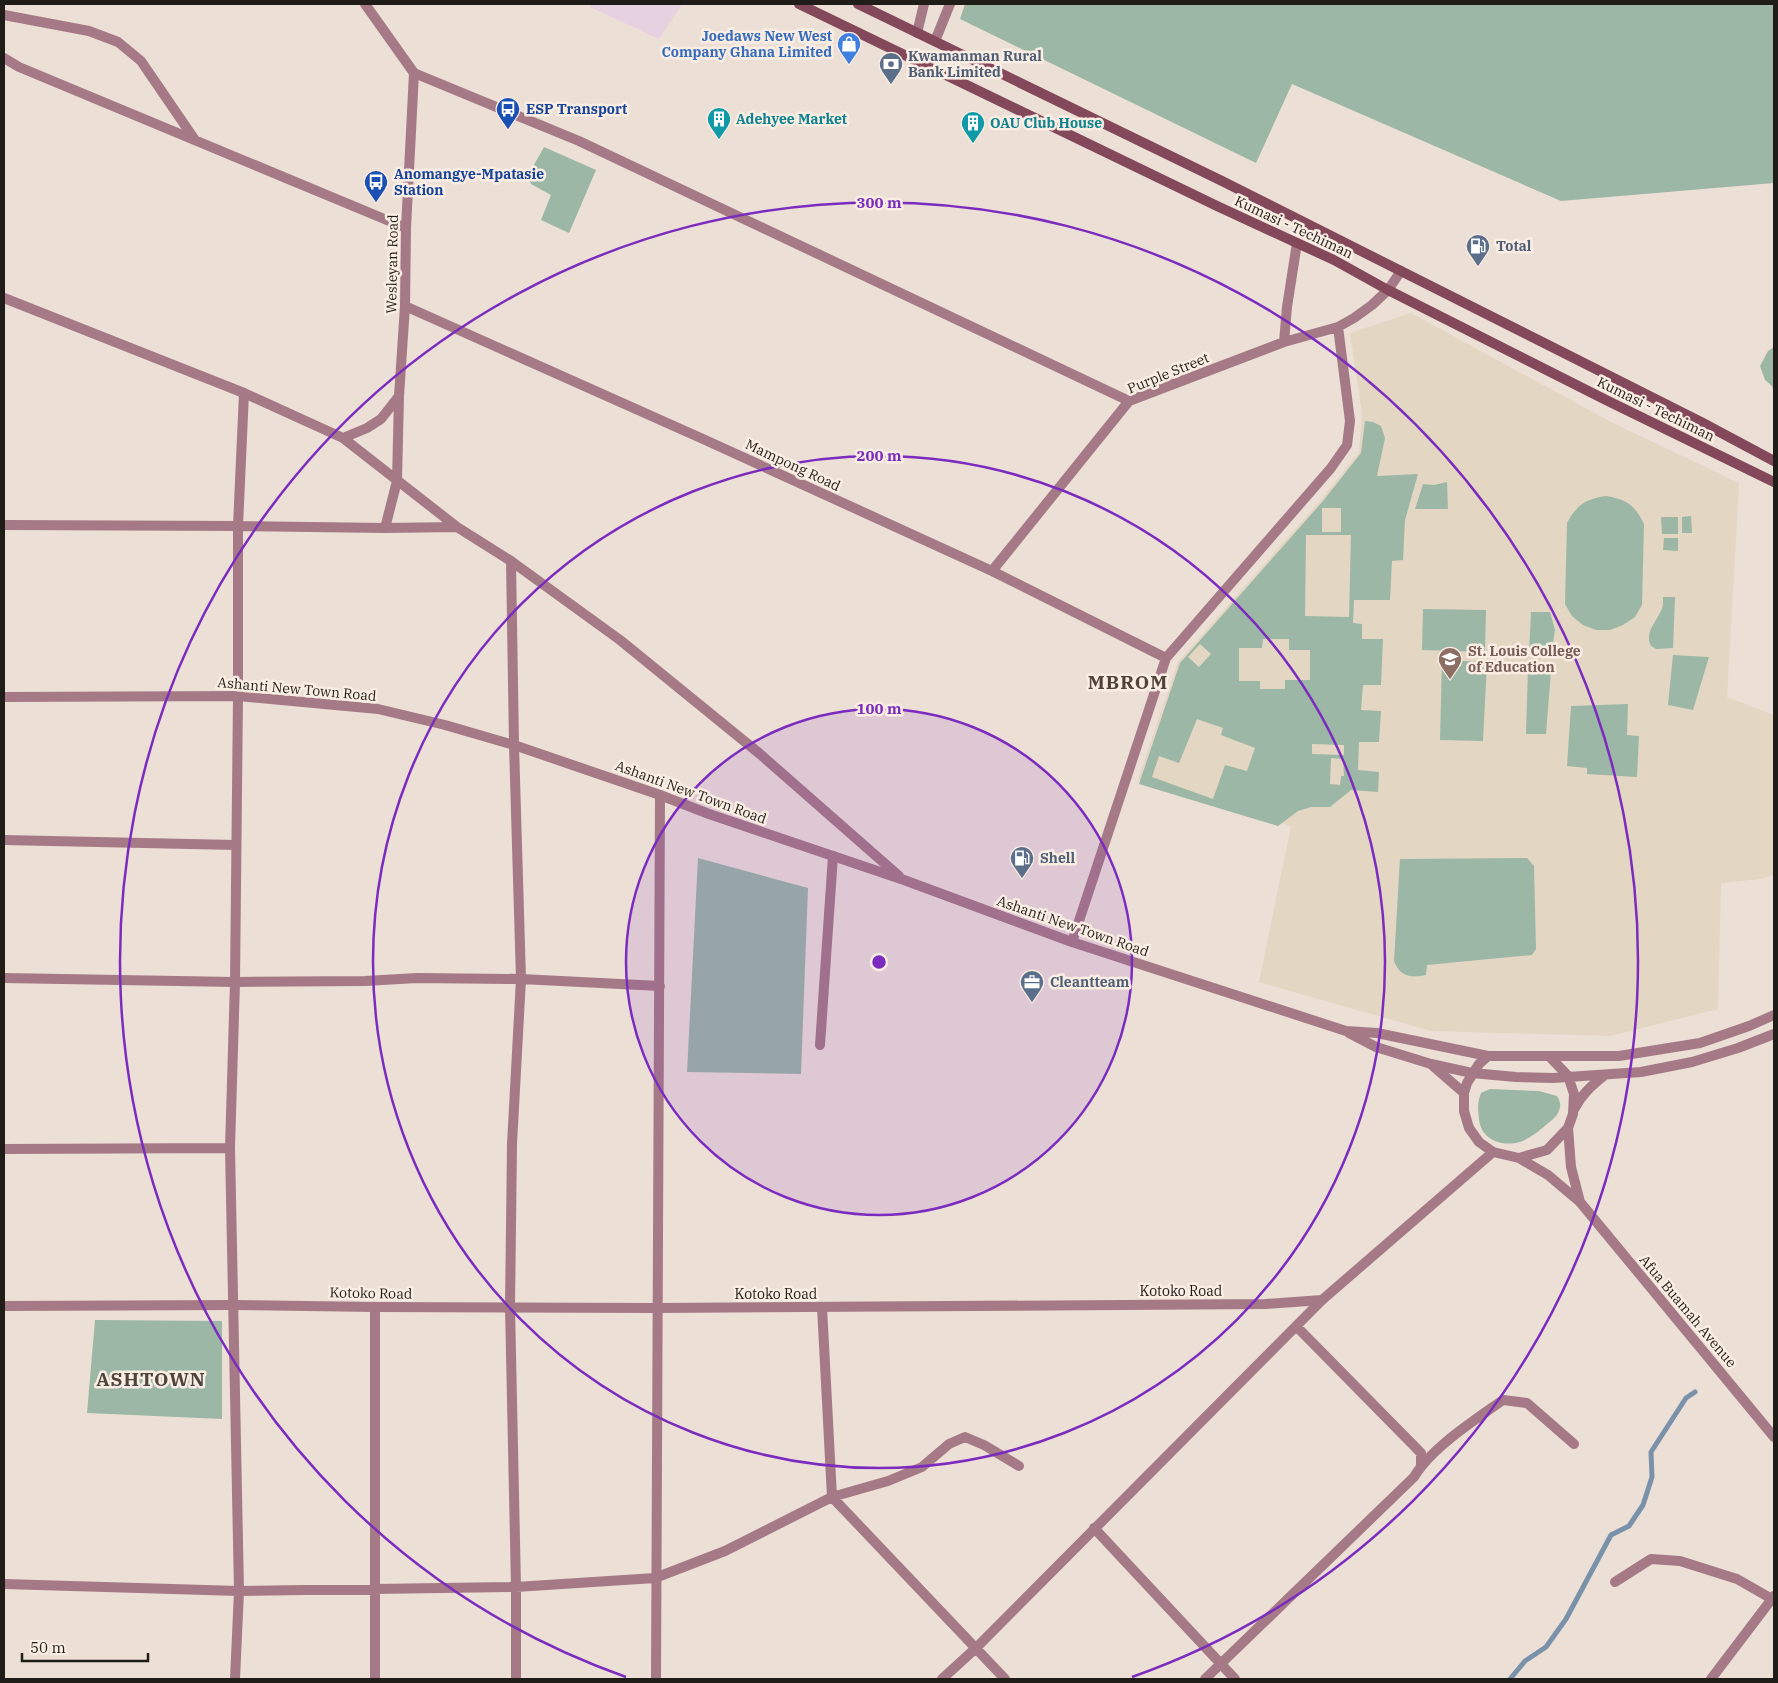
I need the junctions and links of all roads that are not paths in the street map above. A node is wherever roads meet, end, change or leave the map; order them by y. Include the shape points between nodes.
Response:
1 (365, 4) edge
2 (799, 4) edge
3 (858, 4) edge
4 (924, 4) edge
5 (950, 4) edge
6 (4, 15) edge
7 (917, 33) junction
8 (935, 41) junction
9 (4, 58) edge
10 (414, 73) junction
11 (195, 140) junction
12 (406, 228) junction
13 (1297, 243) junction
14 (1401, 271) junction
15 (1388, 290) junction
16 (4, 298) edge
17 (405, 306) junction
18 (1338, 327) junction
19 (1284, 342) junction
20 (244, 392) junction
21 (399, 396) junction
22 (1129, 401) junction
23 (343, 438) junction
24 (1774, 461) edge
25 (397, 481) junction
26 (1774, 482) edge
27 (4, 525) edge
28 (238, 526) junction
29 (457, 527) junction
30 (385, 528) junction
31 (511, 561) junction
32 (992, 571) junction
33 (1166, 658) junction
34 (238, 696) junction
35 (4, 697) edge
36 (514, 745) junction
37 (660, 795) junction
38 (4, 840) edge
39 (236, 845) junction
40 (833, 856) junction
41 (904, 880) junction
42 (1072, 942) junction
43 (4, 978) edge
44 (521, 979) junction
45 (235, 982) junction
46 (660, 986) junction
47 (1774, 1015) edge
48 (1346, 1031) junction
49 (1774, 1034) edge
50 (820, 1045) dead end
51 (1488, 1056) junction
52 (1549, 1056) junction
53 (1431, 1064) junction
54 (1472, 1073) junction
55 (1606, 1074) junction
56 (1568, 1076) junction
57 (1464, 1094) junction
58 (1573, 1114) junction
59 (1568, 1128) junction
60 (230, 1148) junction
61 (4, 1149) edge
62 (1493, 1152) junction
63 (1519, 1158) junction
64 (1580, 1202) junction
65 (1322, 1300) junction
66 (233, 1305) junction
67 (4, 1306) edge
68 (375, 1307) junction
69 (510, 1307) junction
70 (822, 1307) junction
71 (657, 1308) junction
72 (1296, 1326) junction
73 (1774, 1437) edge
74 (1574, 1444) dead end
75 (1421, 1465) junction
76 (1019, 1466) dead end
77 (832, 1496) junction
78 (1094, 1528) junction
79 (655, 1578) junction
80 (1615, 1582) dead end
81 (4, 1584) edge
82 (516, 1587) junction
83 (376, 1589) junction
84 (239, 1591) junction
85 (1773, 1597) edge
86 (976, 1648) junction
87 (1220, 1664) junction
88 (235, 1679) edge
89 (376, 1679) edge
90 (516, 1679) edge
91 (656, 1679) edge
92 (942, 1679) edge
93 (1005, 1679) edge
94 (1204, 1679) edge
95 (1235, 1679) edge
96 (1711, 1679) edge

1 - 10 street
2 - 13 main road, Kumasi - Techiman
3 - 7 main road, Kumasi - Techiman
4 - 7 street
5 - 8 street
6 - 11 street via 89,30 118,42 142,61
7 - 8 main road, Kumasi - Techiman
8 - 14 main road, Kumasi - Techiman
9 - 11 street
10 - 12 street, Wesleyan Road
10 - 22 street via 588,145
11 - 12 street
12 - 17 street, Wesleyan Road
13 - 15 main road, Kumasi - Techiman
13 - 19 street
14 - 15 street, Purple Street
14 - 24 main road, Kumasi - Techiman
15 - 18 street, Purple Street
15 - 26 main road, Kumasi - Techiman
16 - 20 street
17 - 21 street, Wesleyan Road
17 - 32 street, Mampong Road
18 - 19 street, Purple Street
18 - 33 street via 1350,421 1347,446 1332,468
19 - 22 street, Purple Street
20 - 23 street
20 - 28 street
21 - 23 street via 382,419
21 - 25 street, Wesleyan Road
22 - 32 street, Purple Street
23 - 25 street
25 - 29 street
25 - 30 street, Wesleyan Road
27 - 28 street
28 - 30 street
28 - 34 street
29 - 30 street
29 - 31 street
31 - 36 street
31 - 41 street via 620,640 760,754
32 - 33 street, Mampong Road
33 - 42 street
34 - 35 street, Ashanti New Town Road
34 - 36 street, Ashanti New Town Road via 378,709
34 - 39 street
36 - 37 street, Ashanti New Town Road
36 - 44 street
37 - 40 street, Ashanti New Town Road
37 - 46 street
38 - 39 street
39 - 45 street
40 - 41 street, Ashanti New Town Road
40 - 50 street
41 - 42 street, Ashanti New Town Road
42 - 48 street, Ashanti New Town Road
43 - 45 street
44 - 45 street
44 - 46 street
44 - 69 street via 512,1144
45 - 60 street
46 - 71 street
47 - 52 street, Ashanti New Town Road via 1700,1043 1619,1056
48 - 51 street, Ashanti New Town Road via 1377,1033
48 - 53 street, Ashanti New Town Road via 1376,1047
49 - 55 street, Ashanti New Town Road via 1692,1062 1641,1072
51 - 52 street, Ashanti New Town Road
51 - 54 street
52 - 56 street
53 - 54 street, Ashanti New Town Road
53 - 57 street
54 - 56 street, Ashanti New Town Road via 1516,1077
54 - 57 street
55 - 56 street, Ashanti New Town Road
55 - 58 street via 1581,1098
56 - 58 street via 1574,1094
57 - 62 street via 1469,1128 1479,1142
58 - 59 street
59 - 63 street via 1547,1150
59 - 64 street, Afua Buamah Avenue via 1571,1167
60 - 61 street
60 - 66 street
62 - 63 street
62 - 65 street
63 - 64 street, Afua Buamah Avenue via 1548,1175
64 - 73 street, Afua Buamah Avenue
65 - 70 street, Kotoko Road via 1265,1304
65 - 72 street
66 - 67 street, Kotoko Road
66 - 68 street, Kotoko Road
66 - 84 street
68 - 69 street, Kotoko Road
68 - 83 street
69 - 71 street, Kotoko Road
69 - 82 street
70 - 71 street, Kotoko Road
70 - 77 street
71 - 79 street
72 - 75 street via 1421,1453
72 - 78 street
74 - 75 street via 1527,1403 1503,1400
75 - 87 street via 1414,1477
76 - 77 street via 965,1437 949,1444 922,1467 888,1482
77 - 79 street via 725,1551
77 - 86 street
78 - 86 street
78 - 87 street
79 - 82 street
79 - 91 street
80 - 85 street via 1651,1559 1680,1560 1737,1579
81 - 84 street
82 - 83 street
82 - 90 street
83 - 84 street
83 - 89 street
84 - 88 street
85 - 96 street
86 - 92 street
86 - 93 street
87 - 94 street
87 - 95 street

